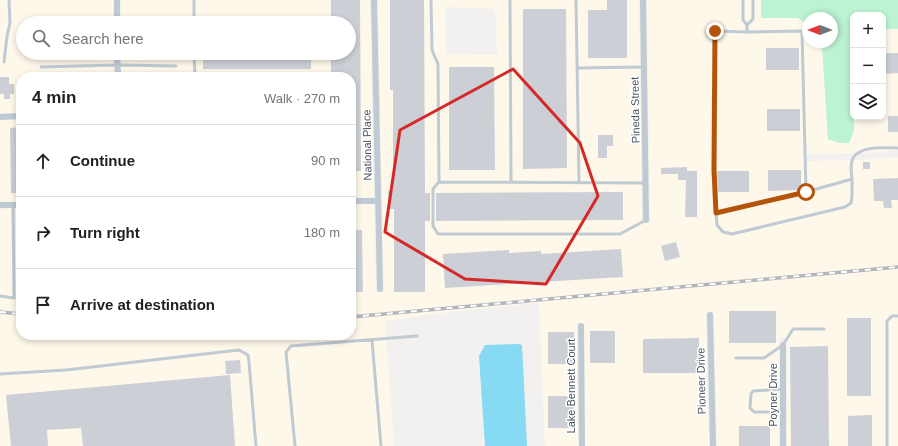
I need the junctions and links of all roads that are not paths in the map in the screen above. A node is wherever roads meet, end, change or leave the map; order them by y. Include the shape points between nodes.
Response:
1 (9, 0) edge
2 (116, 0) edge
3 (194, 0) edge
4 (374, 0) edge
5 (431, 0) edge
6 (510, 0) edge
7 (576, 0) edge
8 (643, 0) edge
9 (743, 0) edge
10 (753, 0) edge
11 (743, 4) junction
12 (753, 5) junction
13 (117, 16) edge
14 (194, 16) edge
15 (747, 25) junction
16 (747, 32) junction
17 (117, 60) edge
18 (194, 60) edge
19 (4, 62) dead end
20 (117, 65) junction
21 (176, 66) dead end
22 (41, 67) dead end
23 (644, 67) junction
24 (577, 68) junction
25 (118, 72) edge
26 (195, 72) edge
27 (0, 116) edge
28 (16, 116) edge
29 (898, 148) edge
30 (852, 179) junction
31 (439, 182) junction
32 (511, 182) junction
33 (579, 182) junction
34 (645, 182) junction
35 (806, 192) junction
36 (356, 201) edge
37 (378, 201) junction
38 (0, 205) edge
39 (13, 205) joint
40 (716, 213) junction
41 (646, 220) joint
42 (380, 289) dead end
43 (0, 296) edge
44 (710, 315) dead end
45 (898, 316) edge
46 (581, 326) dead end
47 (824, 329) dead end
48 (417, 336) dead end
49 (372, 340) junction
50 (783, 345) junction
51 (736, 358) dead end
52 (0, 374) edge
53 (783, 389) junction
54 (783, 412) junction
55 (256, 446) edge
56 (294, 446) edge
57 (381, 446) edge
58 (582, 446) edge
59 (713, 446) edge
60 (783, 446) edge
61 (887, 446) edge

1 - 19 lane via 10,23
2 - 13 street
3 - 14 lane
4 - 37 street, National Place
5 - 31 lane via 432,50 438,64
6 - 32 lane
7 - 24 lane
8 - 23 street, Pineda Street
9 - 11 lane
10 - 12 lane
11 - 12 lane
11 - 15 lane via 743,20
12 - 15 lane via 753,20
15 - 16 lane
16 - 35 lane via 802,31
16 - 40 lane via 715,31
17 - 20 street
18 - 26 lane
20 - 21 lane
20 - 22 lane
20 - 25 street
23 - 24 lane
23 - 34 street, Pineda Street
24 - 33 lane
27 - 28 street
29 - 30 lane via 867,149 859,152 853,158
30 - 35 lane
30 - 40 lane via 851,203 846,207 732,234 720,229
31 - 32 lane
31 - 41 lane via 433,189 433,226 438,234 620,234
32 - 33 lane
33 - 34 lane
34 - 41 street, Pineda Street
35 - 40 lane
36 - 37 street
37 - 42 street, National Place
38 - 39 street
39 - 43 lane via 14,298
44 - 59 street, Pioneer Drive
45 - 61 lane via 892,316 887,321
46 - 58 street, Lake Bennett Court
47 - 50 lane via 793,329
48 - 49 lane
49 - 56 lane via 291,346 286,352
49 - 57 lane
50 - 51 lane via 764,358
50 - 53 street, Poyner Drive
52 - 55 lane via 66,370 239,350 248,354 250,362
53 - 54 street, Poyner Drive
53 - 54 lane via 753,391 750,408 754,412
54 - 60 street, Poyner Drive

